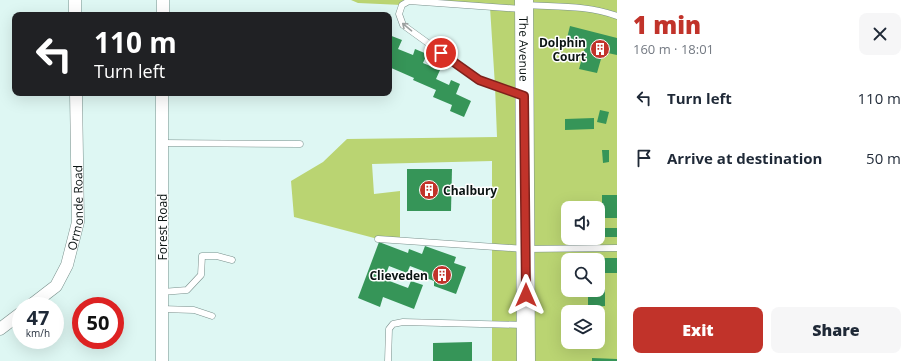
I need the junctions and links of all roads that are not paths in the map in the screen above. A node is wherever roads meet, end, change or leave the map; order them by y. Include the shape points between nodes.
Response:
1 (75, 0) edge
2 (163, 0) edge
3 (524, 5) edge
4 (75, 12) edge
5 (163, 12) edge
6 (617, 16) edge
7 (76, 96) edge
8 (162, 96) edge
9 (524, 96) junction
10 (162, 143) junction
11 (300, 144) dead end
12 (378, 239) dead end
13 (617, 248) edge
14 (525, 249) junction
15 (232, 260) dead end
16 (162, 292) junction
17 (42, 297) edge
18 (162, 310) junction
19 (212, 316) dead end
20 (12, 320) edge
21 (526, 325) junction
22 (0, 329) edge
23 (162, 361) edge
24 (388, 361) edge
25 (526, 361) edge

1 - 4 street
2 - 5 street
3 - 6 lane via 573,7
3 - 9 main road, The Avenue
9 -> 3 lane via 479,80 403,25 399,14 402,5 409,1
7 - 17 street, Ormonde Road via 78,222 67,265 56,286
8 - 10 street, Forest Road
9 - 14 main road, The Avenue
10 - 11 lane
10 - 16 street, Forest Road
12 - 14 lane
13 - 14 lane
14 - 21 main road, The Avenue
15 - 16 lane via 202,256 201,275 187,290
16 - 18 street, Forest Road
18 - 19 lane via 194,310
18 - 23 street, Forest Road
20 - 22 street
21 - 24 lane via 402,322 393,324 389,329
21 - 25 main road, The Avenue

